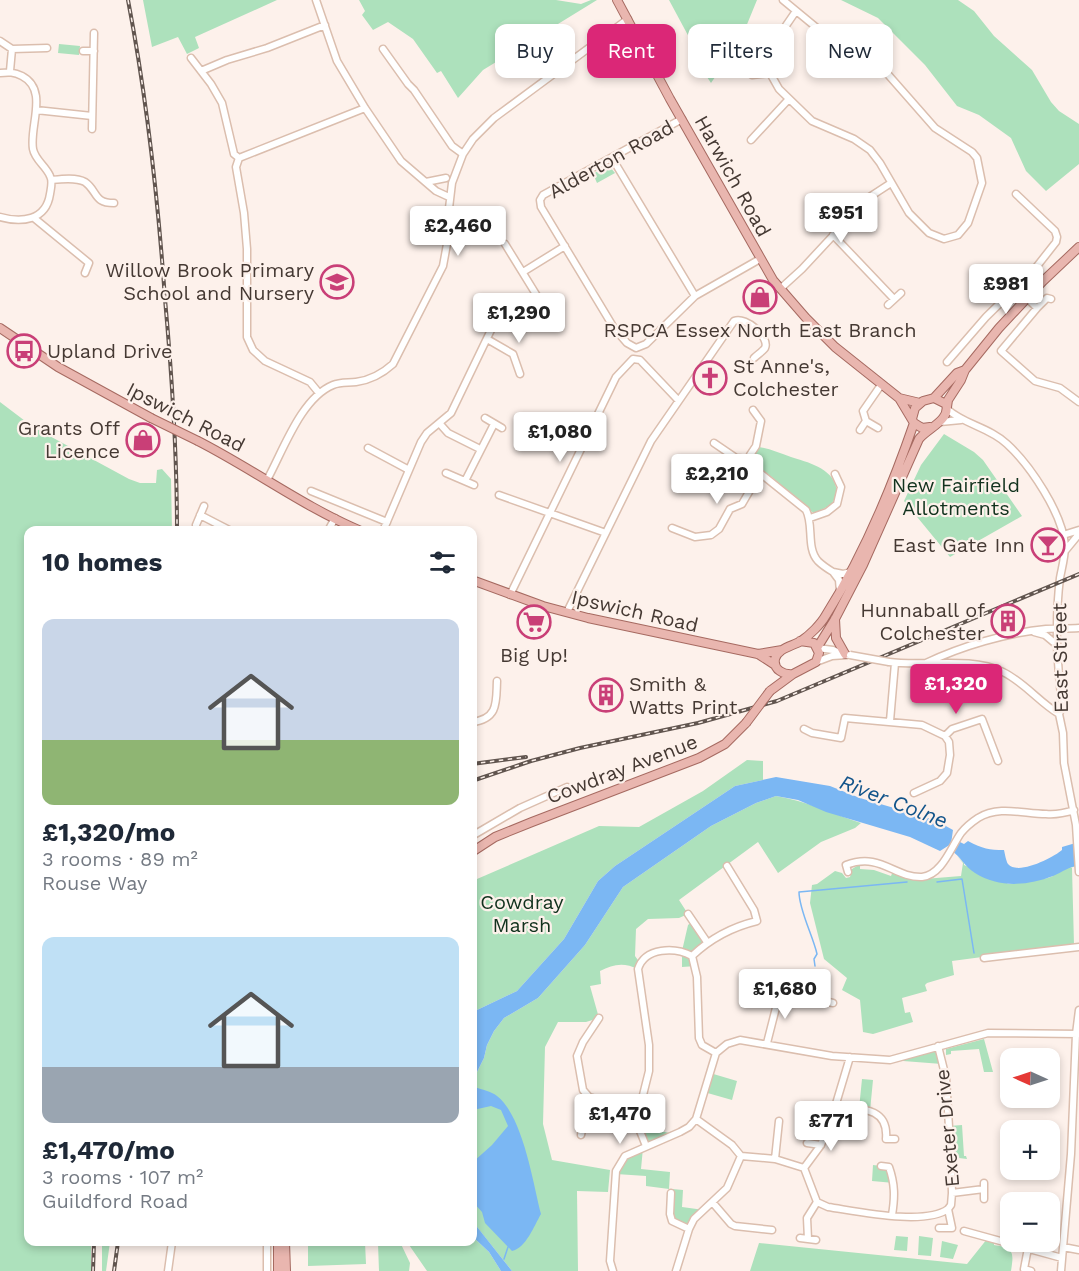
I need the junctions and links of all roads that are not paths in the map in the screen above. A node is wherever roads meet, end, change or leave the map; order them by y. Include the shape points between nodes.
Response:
1 (316, 0) edge
2 (617, 0) edge
3 (783, 0) edge
4 (796, 11) junction
5 (628, 19) junction
6 (787, 24) edge
7 (325, 25) junction
8 (94, 33) dead end
9 (43, 38) dead end
10 (0, 40) edge
11 (12, 49) junction
12 (383, 49) dead end
13 (83, 51) dead end
14 (94, 51) junction
15 (191, 58) dead end
16 (201, 71) junction
17 (10, 72) junction
18 (0, 73) edge
19 (771, 78) edge
20 (788, 100) junction
21 (365, 108) junction
22 (36, 110) junction
23 (92, 116) junction
24 (682, 119) junction
25 (92, 129) dead end
26 (752, 140) dead end
27 (464, 154) junction
28 (238, 158) junction
29 (612, 158) junction
30 (446, 178) dead end
31 (52, 180) junction
32 (426, 182) junction
33 (891, 183) junction
34 (1016, 194) dead end
35 (450, 197) junction
36 (114, 203) dead end
37 (0, 217) edge
38 (34, 218) junction
39 (833, 235) junction
40 (505, 244) dead end
41 (565, 246) junction
42 (1079, 247) edge
43 (760, 259) junction
44 (1034, 270) junction
45 (523, 272) junction
46 (85, 273) dead end
47 (1043, 281) junction
48 (780, 289) junction
49 (901, 293) dead end
50 (695, 296) junction
51 (1027, 298) junction
52 (894, 299) junction
53 (1051, 300) dead end
54 (542, 304) dead end
55 (888, 305) dead end
56 (1037, 308) junction
57 (0, 328) edge
58 (491, 330) dead end
59 (487, 339) junction
60 (754, 358) dead end
61 (524, 359) dead end
62 (515, 362) junction
63 (947, 362) dead end
64 (964, 370) junction
65 (520, 374) dead end
66 (881, 385) junction
67 (319, 393) junction
68 (898, 398) junction
69 (934, 398) junction
70 (678, 400) junction
71 (1079, 402) edge
72 (920, 403) junction
73 (947, 408) junction
74 (753, 410) dead end
75 (485, 418) dead end
76 (962, 420) junction
77 (866, 421) junction
78 (913, 421) junction
79 (940, 422) junction
80 (440, 424) junction
81 (494, 424) junction
82 (760, 424) junction
83 (770, 425) dead end
84 (930, 427) junction
85 (502, 428) dead end
86 (878, 428) dead end
87 (860, 430) dead end
88 (714, 444) dead end
89 (368, 448) dead end
90 (480, 449) junction
91 (749, 459) junction
92 (409, 470) junction
93 (446, 473) dead end
94 (760, 473) junction
95 (835, 474) dead end
96 (267, 480) junction
97 (465, 481) junction
98 (474, 485) dead end
99 (324, 486) dead end
100 (850, 486) dead end
101 (841, 487) junction
102 (311, 491) dead end
103 (321, 495) junction
104 (499, 495) dead end
105 (204, 506) dead end
106 (550, 513) junction
107 (200, 515) junction
108 (335, 518) junction
109 (810, 518) junction
110 (387, 522) junction
111 (196, 525) dead end
112 (221, 526) edge
113 (331, 526) edge
114 (351, 526) edge
115 (385, 526) edge
116 (672, 528) dead end
117 (1079, 530) edge
118 (603, 531) dead end
119 (682, 532) junction
120 (1079, 534) edge
121 (1063, 535) junction
122 (678, 541) dead end
123 (1065, 551) junction
124 (833, 572) junction
125 (851, 572) junction
126 (477, 582) edge
127 (840, 592) junction
128 (510, 595) junction
129 (567, 612) junction
130 (835, 619) junction
131 (1079, 628) edge
132 (1057, 629) junction
133 (1034, 632) junction
134 (801, 641) junction
135 (1057, 645) junction
136 (817, 648) junction
137 (782, 650) junction
138 (758, 654) junction
139 (846, 655) junction
140 (816, 662) junction
141 (892, 662) junction
142 (924, 663) junction
143 (776, 667) junction
144 (793, 674) junction
145 (497, 681) dead end
146 (771, 690) junction
147 (487, 693) dead end
148 (496, 694) junction
149 (1059, 714) junction
150 (477, 720) edge
151 (890, 721) junction
152 (804, 729) dead end
153 (945, 736) junction
154 (998, 761) dead end
155 (567, 787) dead end
156 (914, 793) dead end
157 (1074, 810) junction
158 (488, 826) junction
159 (477, 833) edge
160 (495, 837) junction
161 (477, 849) edge
162 (727, 866) dead end
163 (1079, 871) edge
164 (848, 872) dead end
165 (688, 914) dead end
166 (765, 920) dead end
167 (757, 921) junction
168 (707, 942) junction
169 (1079, 947) edge
170 (692, 956) junction
171 (984, 958) dead end
172 (759, 987) dead end
173 (780, 992) junction
174 (826, 994) dead end
175 (824, 1001) junction
176 (833, 1003) dead end
177 (1079, 1010) edge
178 (599, 1018) dead end
179 (586, 1022) dead end
180 (593, 1027) junction
181 (1077, 1034) edge
182 (767, 1043) junction
183 (938, 1046) junction
184 (716, 1053) junction
185 (850, 1057) junction
186 (589, 1097) junction
187 (835, 1107) junction
188 (639, 1111) junction
189 (810, 1118) dead end
190 (696, 1119) junction
191 (831, 1120) junction
192 (780, 1121) dead end
193 (574, 1123) dead end
194 (583, 1124) junction
195 (770, 1133) dead end
196 (778, 1134) junction
197 (581, 1135) dead end
198 (896, 1140) dead end
199 (807, 1143) dead end
200 (821, 1145) junction
201 (646, 1146) junction
202 (741, 1156) junction
203 (775, 1159) junction
204 (881, 1166) dead end
205 (889, 1167) junction
206 (898, 1167) dead end
207 (804, 1168) junction
208 (671, 1193) dead end
209 (952, 1193) junction
210 (984, 1199) dead end
211 (817, 1202) junction
212 (671, 1203) junction
213 (679, 1203) dead end
214 (713, 1203) junction
215 (948, 1209) junction
216 (892, 1215) junction
217 (939, 1228) dead end
218 (689, 1229) junction
219 (772, 1230) dead end
220 (964, 1231) dead end
221 (800, 1238) dead end
222 (808, 1239) junction
223 (816, 1240) dead end
224 (1000, 1241) edge
225 (171, 1246) edge
226 (267, 1246) edge
227 (278, 1246) edge
228 (285, 1246) edge
229 (1063, 1247) junction
230 (1079, 1250) edge
231 (1027, 1252) edge
232 (1042, 1252) edge
233 (1062, 1258) junction
234 (168, 1271) edge
235 (267, 1271) edge
236 (278, 1271) edge
237 (286, 1271) edge
238 (613, 1271) edge
239 (676, 1271) edge
240 (1031, 1271) edge
241 (1061, 1271) edge

1 - 7 street
2 - 5 main road, Harwich Road
3 - 4 street
4 - 6 street
4 - 33 street via 824,33 870,54 935,128 972,152 982,176 968,224 958,235 944,239 929,233 909,213
5 - 24 main road, Harwich Road
5 - 27 street via 494,118
7 - 16 street
7 - 21 street via 337,61
8 - 14 street
9 - 11 street via 44,48
10 - 11 street
11 - 17 street
12 - 27 street via 452,146
13 - 14 street
14 - 23 street
15 - 16 street
16 - 28 street via 222,103
17 - 18 street
17 - 22 street via 33,86
19 - 20 street
20 - 26 street via 762,134
20 - 33 street via 812,122 860,142 880,163
21 - 28 street
21 - 32 street via 401,161
22 - 23 street
22 - 31 street via 33,151
23 - 25 street
24 - 29 street, Alderton Road
24 - 43 main road, Harwich Road
27 - 35 street
28 - 67 street via 247,249 247,337 265,361 310,382
29 - 41 street, Alderton Road via 540,200
29 - 50 street
30 - 32 street
31 - 36 street via 80,180 102,203
31 - 38 street via 49,199
32 - 35 street
33 - 39 street via 868,198
34 - 44 street via 1058,237
35 - 67 street via 443,266 393,364 381,374 341,383
37 - 38 street via 16,222
38 - 46 street via 89,263
39 - 48 street
39 - 52 street
40 - 45 street
41 - 45 street
41 - 50 street via 614,328 636,348 646,344
42 - 47 main road
43 - 48 main road, Harwich Road
43 - 50 street
44 - 47 street
44 - 63 street
45 - 54 street
47 - 51 main road
48 - 66 main road, Harwich Road via 830,343
49 - 52 street
51 - 56 street
51 - 64 main road
52 - 55 street
53 - 56 street via 1047,298
56 - 71 street via 1001,351 1035,381 1060,388
57 - 96 main road, Ipswich Road, bridge via 58,367
58 - 59 street
59 - 62 street via 513,354
59 - 80 street via 451,413
60 - 70 street via 765,348 764,338 747,321 734,321
61 - 62 street
62 - 65 street
64 - 69 main road
64 - 73 main road
66 - 68 main road, Harwich Road
66 - 77 street via 863,411
67 - 96 street via 308,404
68 - 72 main road, Harwich Road
68 - 78 main road, Harwich Road
69 - 72 main road
69 - 73 main road
70 - 106 street via 645,364 636,358 628,363 612,382
70 - 129 street via 651,441
72 - 78 main road via 913,410
73 - 76 street
73 - 79 main road
74 - 82 street
75 - 81 street
76 - 79 street
76 - 121 street via 993,433 1018,454 1042,487
77 - 86 street
77 - 87 street
78 - 84 main road via 922,428
78 - 125 main road
79 - 84 main road
80 - 90 street via 448,433
80 - 92 street via 427,433
81 - 85 street
81 - 90 street
82 - 83 street
82 - 91 street
84 - 130 main road via 914,449
88 - 91 street via 736,458
89 - 92 street
90 - 97 street
91 - 94 street
92 - 110 street
93 - 97 street
94 - 109 street via 806,510
94 - 119 street via 742,504 730,509 711,535 695,537
95 - 101 street
96 - 108 main road, Ipswich Road
97 - 98 street
99 - 103 street
100 - 101 street
101 - 109 street via 837,504
102 - 103 street
103 - 110 street
104 - 106 street
105 - 107 street
106 - 118 street
106 - 128 street
107 - 111 street
107 - 112 street
108 - 113 street
108 - 114 main road, Ipswich Road
109 - 124 street via 813,551 819,562
110 - 115 street
116 - 119 street
117 - 121 street
119 - 122 street
120 - 123 street
121 - 123 street
123 - 132 street, East Street
124 - 125 street
124 - 127 street via 839,580
125 - 127 main road
126 - 128 main road, Ipswich Road
127 - 134 main road via 822,621
128 - 129 main road, Ipswich Road
129 - 138 main road, Ipswich Road
130 - 136 main road
130 - 139 main road via 836,638
131 - 132 street
132 - 133 street
132 - 135 street, East Street
133 - 135 street
133 - 142 street via 942,654
134 - 136 main road via 810,641
134 - 137 main road
135 - 149 street, East Street via 1062,707
136 - 139 street
136 - 140 main road
137 - 138 main road, Ipswich Road
137 - 143 main road via 776,657
138 - 143 main road, Ipswich Road
139 - 140 street
139 - 141 street, bridge
140 - 144 main road
141 - 142 street
141 - 151 street
142 - 149 street via 997,670
143 - 144 main road via 784,674
143 - 146 main road, Cowdray Avenue
144 - 146 main road, Cowdray Avenue
145 - 148 street
146 - 160 main road, Cowdray Avenue, bridge via 725,744 699,758
147 - 148 street
148 - 150 street via 495,710
149 - 157 street, East Street
151 - 152 street via 845,717 841,738
151 - 153 street via 921,725
153 - 154 street via 952,729 982,719
153 - 156 street via 950,755 947,773 940,781
155 - 158 street, Cowdray Avenue
157 - 163 street, East Street
157 - 164 street via 1047,814 1002,811 979,818 960,834 932,873 923,877 873,862 855,862 846,866
158 - 159 street, Cowdray Avenue
158 - 160 street
160 - 161 main road, Cowdray Avenue
162 - 167 street via 731,880 754,910
165 - 168 street
166 - 167 street
167 - 168 street
168 - 170 street
169 - 171 street
170 - 184 street via 697,977 699,1038 702,1045
170 - 188 street via 667,950 648,955 640,963 649,1071
172 - 173 street
173 - 175 street
173 - 182 street
174 - 175 street
175 - 176 street
177 - 181 street
178 - 180 street
179 - 180 street
180 - 186 street via 577,1056 583,1090
181 - 183 street via 988,1033
181 - 229 street
182 - 184 street via 740,1040
182 - 185 street
183 - 185 street via 890,1060
183 - 209 street, Exeter Drive via 946,1078
184 - 190 street
185 - 187 street
186 - 188 street
186 - 194 street
187 - 191 street
187 - 198 street via 878,1114 885,1124 883,1138
188 - 201 street via 638,1126
189 - 191 street
190 - 201 street via 680,1132
190 - 202 street
191 - 200 street
192 - 196 street
193 - 194 street
194 - 197 street
195 - 196 street
196 - 203 street
199 - 200 street
200 - 207 street
201 - 238 street via 625,1156 616,1171 610,1261
202 - 203 street
202 - 214 street via 727,1188
203 - 207 street
204 - 205 street
205 - 206 street
205 - 216 street via 896,1193
207 - 211 street
208 - 212 street
209 - 210 street via 984,1186
209 - 215 street, Exeter Drive
211 - 216 street via 828,1207
211 - 222 street via 807,1218
212 - 213 street
212 - 218 street via 672,1221
214 - 218 street via 694,1219
214 - 219 street via 735,1226 763,1233
215 - 216 street via 916,1218
215 - 217 street, Exeter Drive via 952,1228
218 - 239 street
220 - 224 street
221 - 222 street
222 - 223 street
225 - 234 street
226 - 235 street
227 - 236 main road
228 - 237 main road
229 - 230 street
229 - 233 street
231 - 240 street via 1024,1269
232 - 233 street
233 - 241 street

